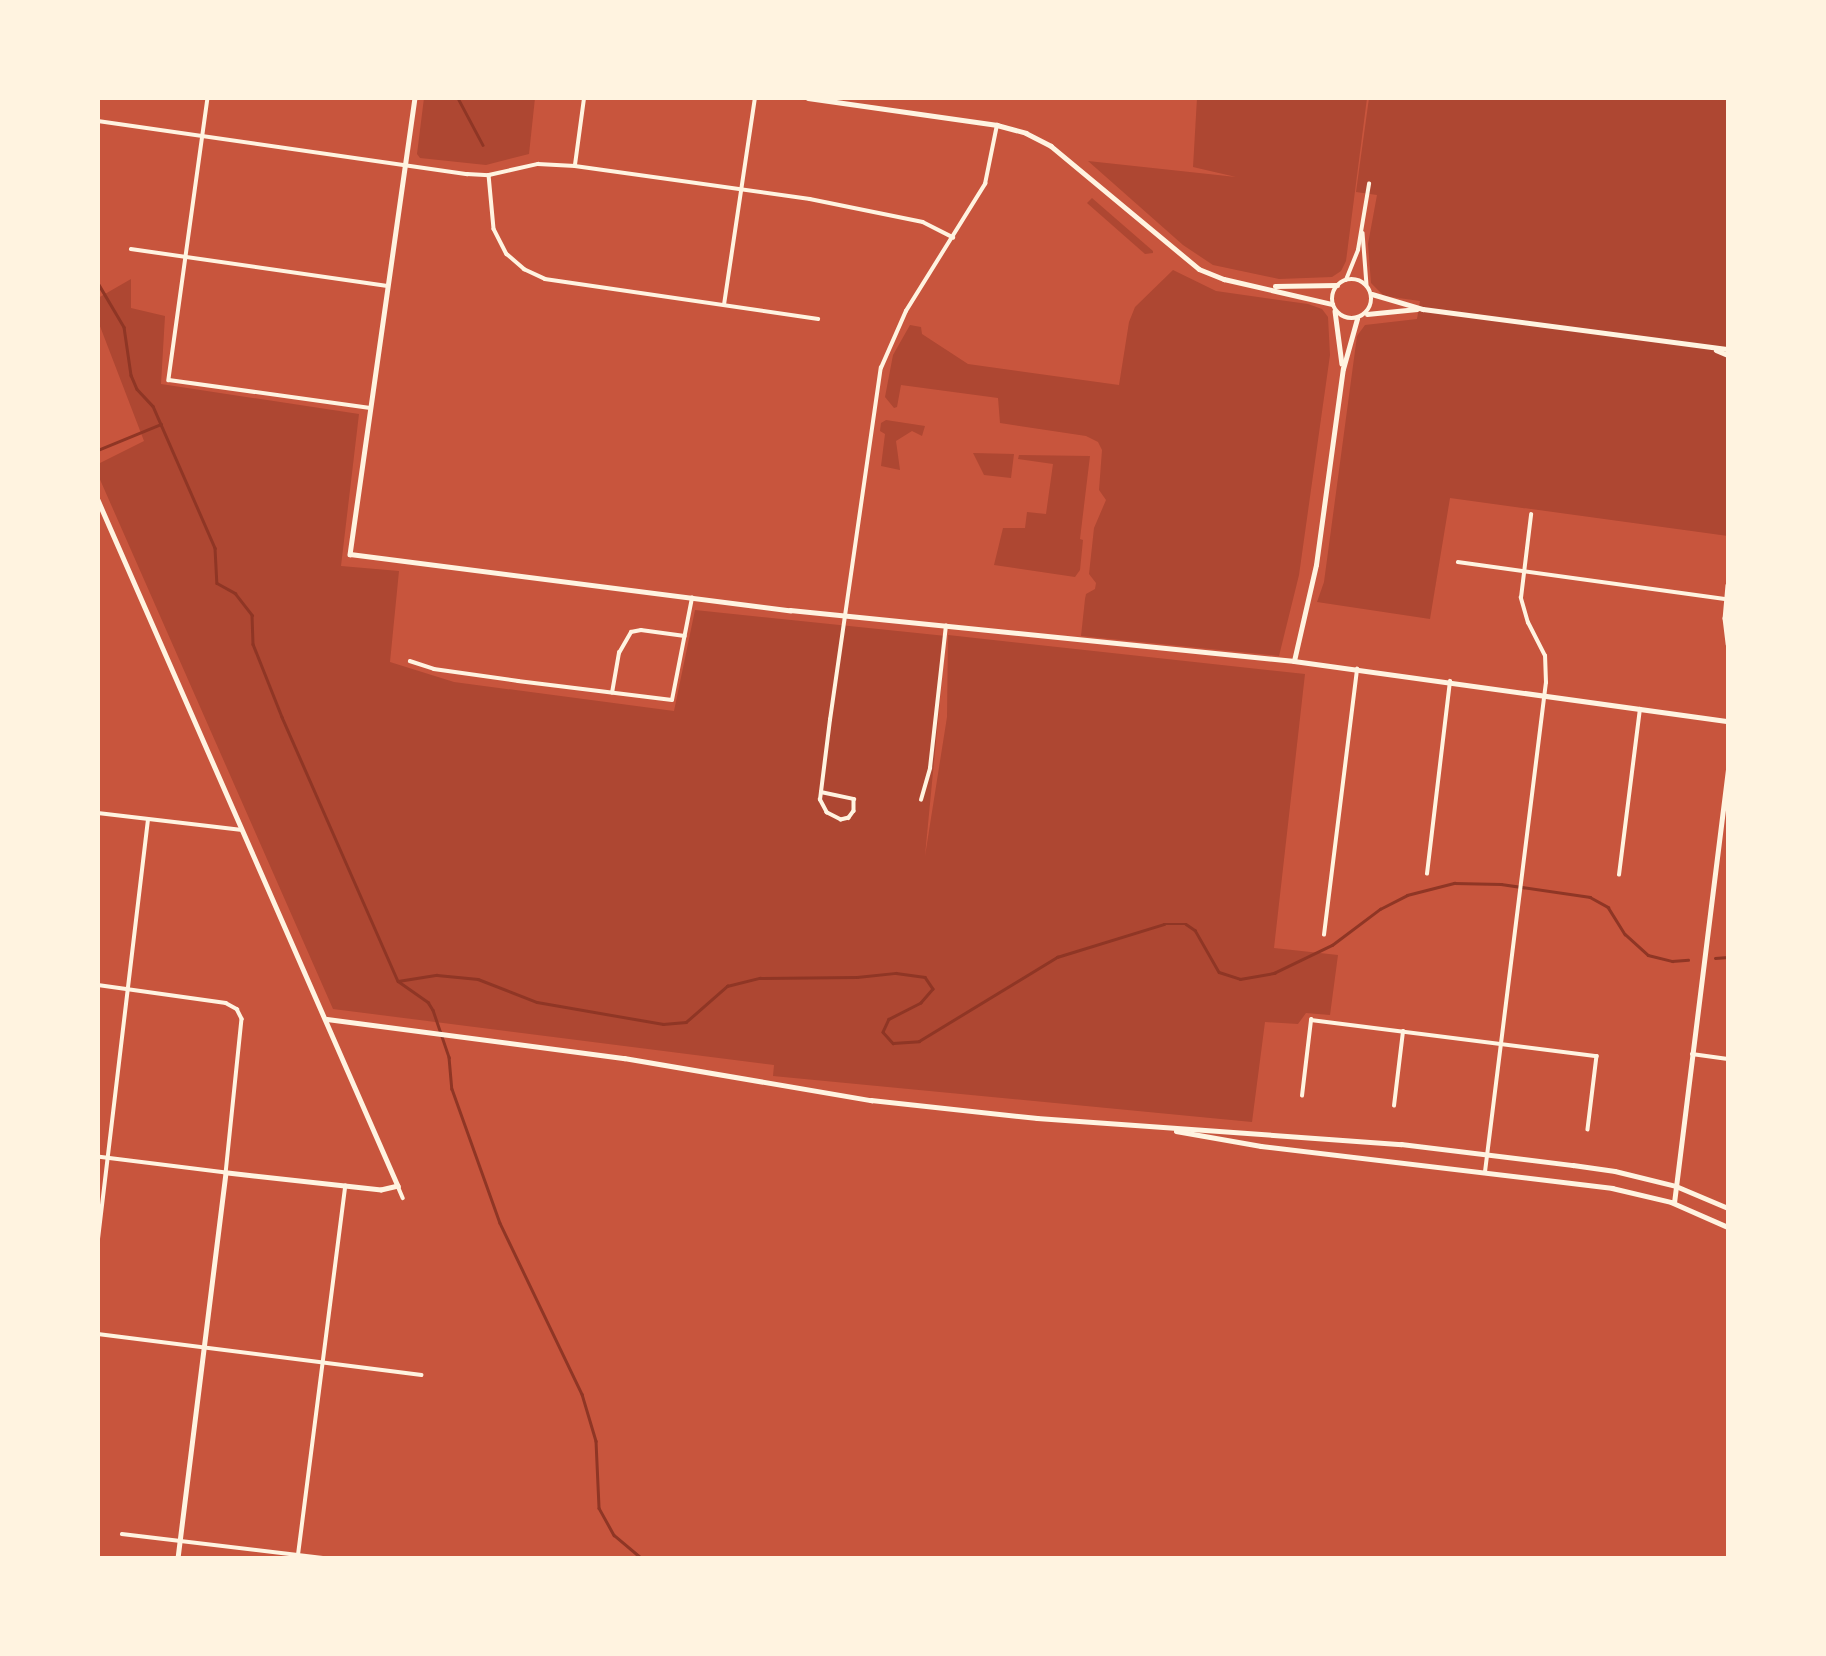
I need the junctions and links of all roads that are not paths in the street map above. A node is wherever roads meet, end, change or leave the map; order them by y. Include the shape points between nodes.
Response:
1 (208, 98) edge
2 (415, 98) edge
3 (584, 98) edge
4 (755, 98) edge
5 (808, 98) edge
6 (98, 121) edge
7 (997, 125) junction
8 (201, 136) junction
9 (405, 166) junction
10 (575, 166) junction
11 (489, 175) junction
12 (1369, 184) dead end
13 (743, 189) junction
14 (1363, 224) junction
15 (953, 237) junction
16 (131, 249) dead end
17 (184, 257) junction
18 (1346, 280) junction
19 (1338, 285) junction
20 (1367, 285) junction
21 (387, 286) junction
22 (1264, 286) junction
23 (1372, 294) junction
24 (1332, 303) junction
25 (724, 305) junction
26 (1423, 309) junction
27 (1335, 310) junction
28 (1366, 314) junction
29 (818, 319) dead end
30 (1357, 319) junction
31 (1715, 349) junction
32 (1728, 349) edge
33 (1728, 355) edge
34 (1343, 369) junction
35 (370, 408) junction
36 (98, 500) edge
37 (1531, 515) dead end
38 (1458, 562) dead end
39 (1523, 571) junction
40 (1728, 585) edge
41 (692, 596) junction
42 (1726, 599) junction
43 (846, 616) junction
44 (946, 626) junction
45 (685, 636) junction
46 (1728, 644) edge
47 (411, 661) dead end
48 (1294, 661) junction
49 (1357, 669) junction
50 (1450, 681) junction
51 (612, 693) junction
52 (1545, 695) junction
53 (1640, 709) junction
54 (1728, 721) edge
55 (1728, 770) edge
56 (821, 792) junction
57 (921, 800) dead end
58 (98, 813) edge
59 (148, 820) junction
60 (244, 830) junction
61 (1427, 874) dead end
62 (1619, 875) dead end
63 (1324, 935) dead end
64 (98, 985) edge
65 (128, 989) junction
66 (327, 1019) junction
67 (1403, 1032) junction
68 (1501, 1044) junction
69 (1692, 1055) junction
70 (1728, 1059) edge
71 (1302, 1096) dead end
72 (1394, 1106) dead end
73 (1154, 1127) junction
74 (1588, 1129) dead end
75 (1487, 1155) junction
76 (98, 1157) edge
77 (108, 1159) junction
78 (1485, 1172) junction
79 (226, 1173) junction
80 (345, 1186) junction
81 (398, 1186) junction
82 (1676, 1186) junction
83 (403, 1198) dead end
84 (1674, 1203) junction
85 (1728, 1208) edge
86 (1728, 1227) edge
87 (98, 1239) edge
88 (98, 1334) edge
89 (202, 1348) junction
90 (322, 1362) junction
91 (421, 1375) dead end
92 (122, 1534) dead end
93 (180, 1540) junction
94 (298, 1555) junction
95 (178, 1558) edge
96 (323, 1558) edge

1 - 8 street
2 - 9 street
3 - 10 street
4 - 13 street
5 - 7 street
6 - 8 street
7 - 15 street via 985,184
7 - 22 street via 1051,146 1199,269
8 - 9 street
8 - 17 street
9 - 11 street
9 - 21 street
10 - 11 street via 538,164
10 - 13 street
11 - 25 street via 494,229 507,254 524,269 545,279
12 - 14 street
13 - 15 street via 923,222
13 - 25 street
14 - 18 street
14 - 20 street
15 - 43 street via 906,311 881,368
16 - 17 street
17 - 21 street
17 - 35 street via 169,380
18 - 19 street
18 - 20 street via 1357,279
19 - 22 street
19 - 24 street
20 - 23 street
21 - 35 street
22 - 24 street
23 - 26 street
23 - 28 street
24 - 27 street
25 - 29 street
26 - 28 street
26 - 31 street
27 - 30 street via 1345,318
27 - 34 street
28 - 30 street
30 - 34 street
31 - 32 street
31 - 33 street
34 - 48 street via 1315,565
35 - 41 street via 350,554
36 - 60 street
37 - 39 street
38 - 39 street
39 - 42 street
39 - 52 street via 1523,610 1545,656
40 - 42 street
41 - 43 street
41 - 45 street
42 - 46 street
43 - 44 street
43 - 56 street
44 - 48 street
44 - 57 street via 930,768
45 - 51 street via 641,629 631,632 619,653
45 - 51 street via 673,700
47 - 51 street via 434,669
48 - 49 street
49 - 50 street
49 - 63 street
50 - 52 street
50 - 61 street
52 - 53 street
52 - 68 street
53 - 54 street
53 - 62 street
55 - 69 street
56 - 56 street via 853,799 849,818 827,813
58 - 59 street
59 - 60 street
59 - 65 street
60 - 66 street
64 - 65 street
65 - 77 street
65 - 79 street via 226,1003 237,1009 242,1019
66 - 73 street via 662,1064 871,1100
66 - 81 street
67 - 68 street
67 - 71 street via 1311,1020
67 - 72 street
68 - 74 street via 1597,1056
68 - 75 street
69 - 70 street
69 - 82 street
73 - 75 street via 1401,1144
73 - 78 street via 1261,1146
75 - 78 street
75 - 82 street via 1615,1171
76 - 77 street
77 - 79 street
77 - 87 street
78 - 84 street via 1612,1188
79 - 80 street
79 - 89 street
80 - 81 street via 381,1190
80 - 90 street
81 - 83 street
82 - 84 street
82 - 85 street
84 - 86 street
88 - 89 street
89 - 90 street
89 - 93 street
90 - 91 street
90 - 94 street
92 - 93 street
93 - 94 street
93 - 95 street
94 - 96 street

